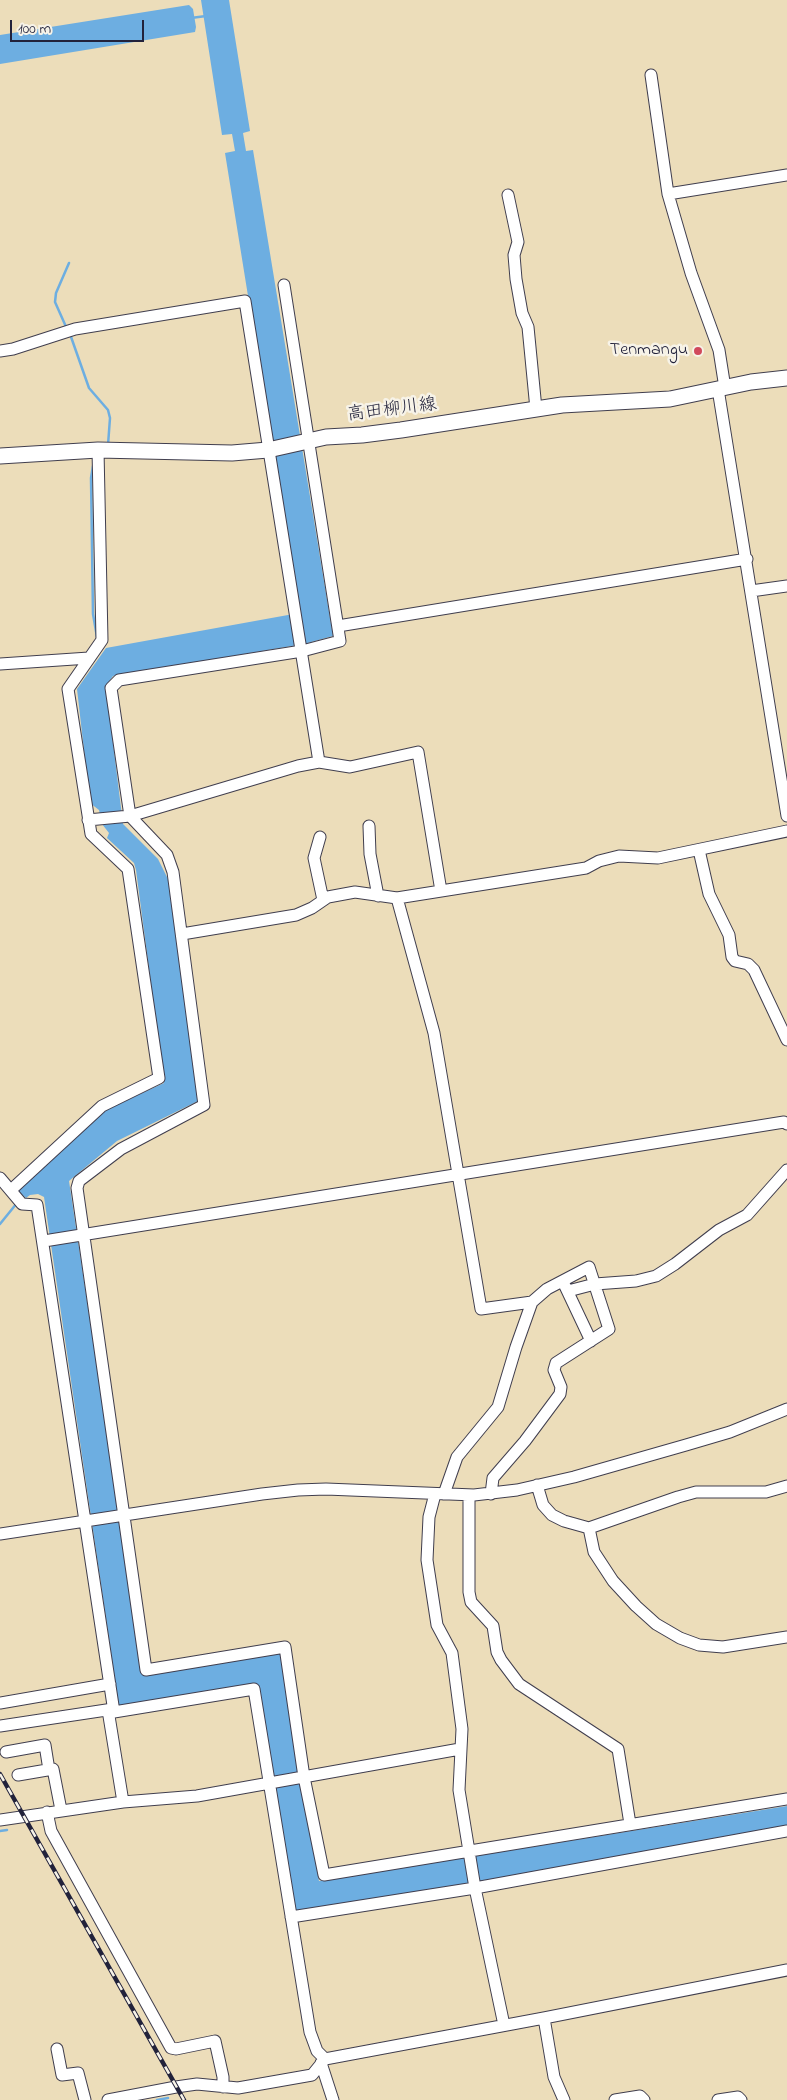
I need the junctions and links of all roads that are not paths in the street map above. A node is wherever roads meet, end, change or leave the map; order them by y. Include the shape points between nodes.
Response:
1 (652, 75) dead end
2 (787, 174) edge
3 (668, 194) junction
4 (508, 195) dead end
5 (284, 285) dead end
6 (0, 351) edge
7 (787, 378) edge
8 (722, 389) junction
9 (536, 408) junction
10 (306, 441) junction
11 (270, 449) junction
12 (98, 450) junction
13 (0, 456) edge
14 (747, 559) junction
15 (787, 586) edge
16 (751, 591) junction
17 (338, 626) junction
18 (302, 652) junction
19 (88, 658) junction
20 (0, 664) edge
21 (319, 762) junction
22 (130, 816) junction
23 (787, 816) edge
24 (88, 820) junction
25 (368, 826) dead end
26 (787, 831) edge
27 (320, 837) dead end
28 (699, 850) junction
29 (441, 891) junction
30 (378, 896) junction
31 (396, 898) junction
32 (323, 900) junction
33 (182, 934) junction
34 (787, 1040) edge
35 (787, 1124) edge
36 (787, 1170) edge
37 (458, 1175) junction
38 (0, 1178) edge
39 (11, 1190) junction
40 (83, 1236) junction
41 (44, 1242) junction
42 (595, 1284) junction
43 (565, 1286) junction
44 (532, 1302) junction
45 (590, 1341) junction
46 (787, 1409) edge
47 (537, 1485) junction
48 (787, 1486) edge
49 (439, 1494) junction
50 (491, 1494) junction
51 (469, 1495) junction
52 (123, 1515) junction
53 (86, 1521) junction
54 (589, 1528) junction
55 (0, 1534) edge
56 (787, 1637) edge
57 (110, 1684) junction
58 (0, 1703) edge
59 (111, 1710) junction
60 (0, 1726) edge
61 (460, 1749) junction
62 (6, 1752) dead end
63 (50, 1770) junction
64 (18, 1775) dead end
65 (304, 1777) junction
66 (269, 1783) junction
67 (787, 1800) edge
68 (123, 1802) junction
69 (61, 1810) junction
70 (48, 1812) junction
71 (0, 1820) edge
72 (630, 1824) junction
73 (787, 1831) edge
74 (468, 1850) junction
75 (475, 1888) junction
76 (291, 1917) junction
77 (787, 1970) edge
78 (544, 2018) junction
79 (504, 2025) junction
80 (57, 2049) dead end
81 (323, 2061) junction
82 (223, 2087) junction
83 (85, 2100) edge
84 (108, 2100) edge
85 (333, 2100) edge
86 (564, 2100) edge
87 (615, 2100) edge
88 (644, 2100) edge
89 (718, 2100) edge
90 (741, 2100) edge

1 - 3 street
2 - 3 street
3 - 8 street via 691,273 719,350
4 - 9 street via 518,242 514,256 516,279 528,327
5 - 10 street
6 - 11 street via 75,329 244,301
7 - 8 main road, 高田柳川線
8 - 9 main road, 高田柳川線 via 670,399
8 - 14 street
9 - 10 main road, 高田柳川線
10 - 11 main road, 高田柳川線
10 - 17 street
11 - 12 main road, 高田柳川線 via 232,453
11 - 18 street
12 - 13 main road, 高田柳川線
12 - 19 street via 102,640
14 - 16 street
14 - 17 street
15 - 16 street
16 - 23 street
17 - 18 street via 340,641
18 - 21 street
18 - 22 street via 119,680 111,688
19 - 20 street
19 - 24 street via 68,689
21 - 22 street
21 - 29 street via 350,767 418,752
22 - 24 street
22 - 33 street via 167,855 173,872
24 - 39 street via 91,834 128,869 159,1078 102,1106
25 - 30 street
26 - 28 street
27 - 32 street via 314,858
28 - 29 street via 658,858 619,856 586,868
28 - 34 street via 708,894 729,936 732,957 754,970
29 - 31 street
30 - 31 street
30 - 32 street via 355,892
31 - 37 street via 434,1033
32 - 33 street via 296,915
33 - 40 street via 204,1105 121,1149 79,1181 77,1188
35 - 37 street
36 - 42 street via 747,1215 719,1230 656,1276
37 - 40 street
37 - 44 street via 481,1309
38 - 39 street
39 - 41 street via 22,1204 37,1205
40 - 41 street
40 - 52 street
41 - 53 street
42 - 43 street
42 - 43 street via 589,1267
42 - 45 street via 609,1329
43 - 44 street via 547,1290
43 - 45 street
44 - 49 street via 498,1407 456,1457
45 - 50 street via 556,1363 554,1370 561,1387 560,1394 493,1478
46 - 47 street via 730,1432
47 - 50 street
47 - 54 street via 544,1505 552,1515
48 - 54 street via 766,1492 696,1492
49 - 51 street
49 - 52 street via 298,1490
49 - 61 street via 429,1517 428,1560 437,1625 452,1653 462,1729
50 - 51 street
51 - 72 street via 471,1602 492,1626 501,1660 519,1684 618,1749
52 - 53 street
52 - 65 street via 146,1670 285,1648
53 - 55 street
53 - 57 street
54 - 56 street via 594,1552 613,1581 656,1624 680,1638 699,1645 723,1647
57 - 58 street
57 - 59 street
59 - 60 street
59 - 66 street via 254,1689
59 - 68 street
61 - 65 street
61 - 74 street via 459,1790
62 - 63 street via 45,1745
63 - 64 street
63 - 69 street via 53,1769
65 - 66 street
65 - 74 street via 324,1875
66 - 68 street via 197,1796
66 - 76 street
67 - 72 street
68 - 69 street
69 - 70 street
70 - 71 street
70 - 82 street via 51,1831 171,2048 215,2041
72 - 74 street
73 - 75 street
74 - 75 street
75 - 76 street
75 - 79 street
76 - 81 street via 310,2032
77 - 78 street
78 - 79 street
78 - 86 street via 554,2078
79 - 81 street
80 - 83 street via 62,2075 78,2073
81 - 82 street via 312,2075 238,2088
81 - 85 street
82 - 84 street via 190,2085
87 - 88 street via 640,2096
89 - 90 street via 738,2097

